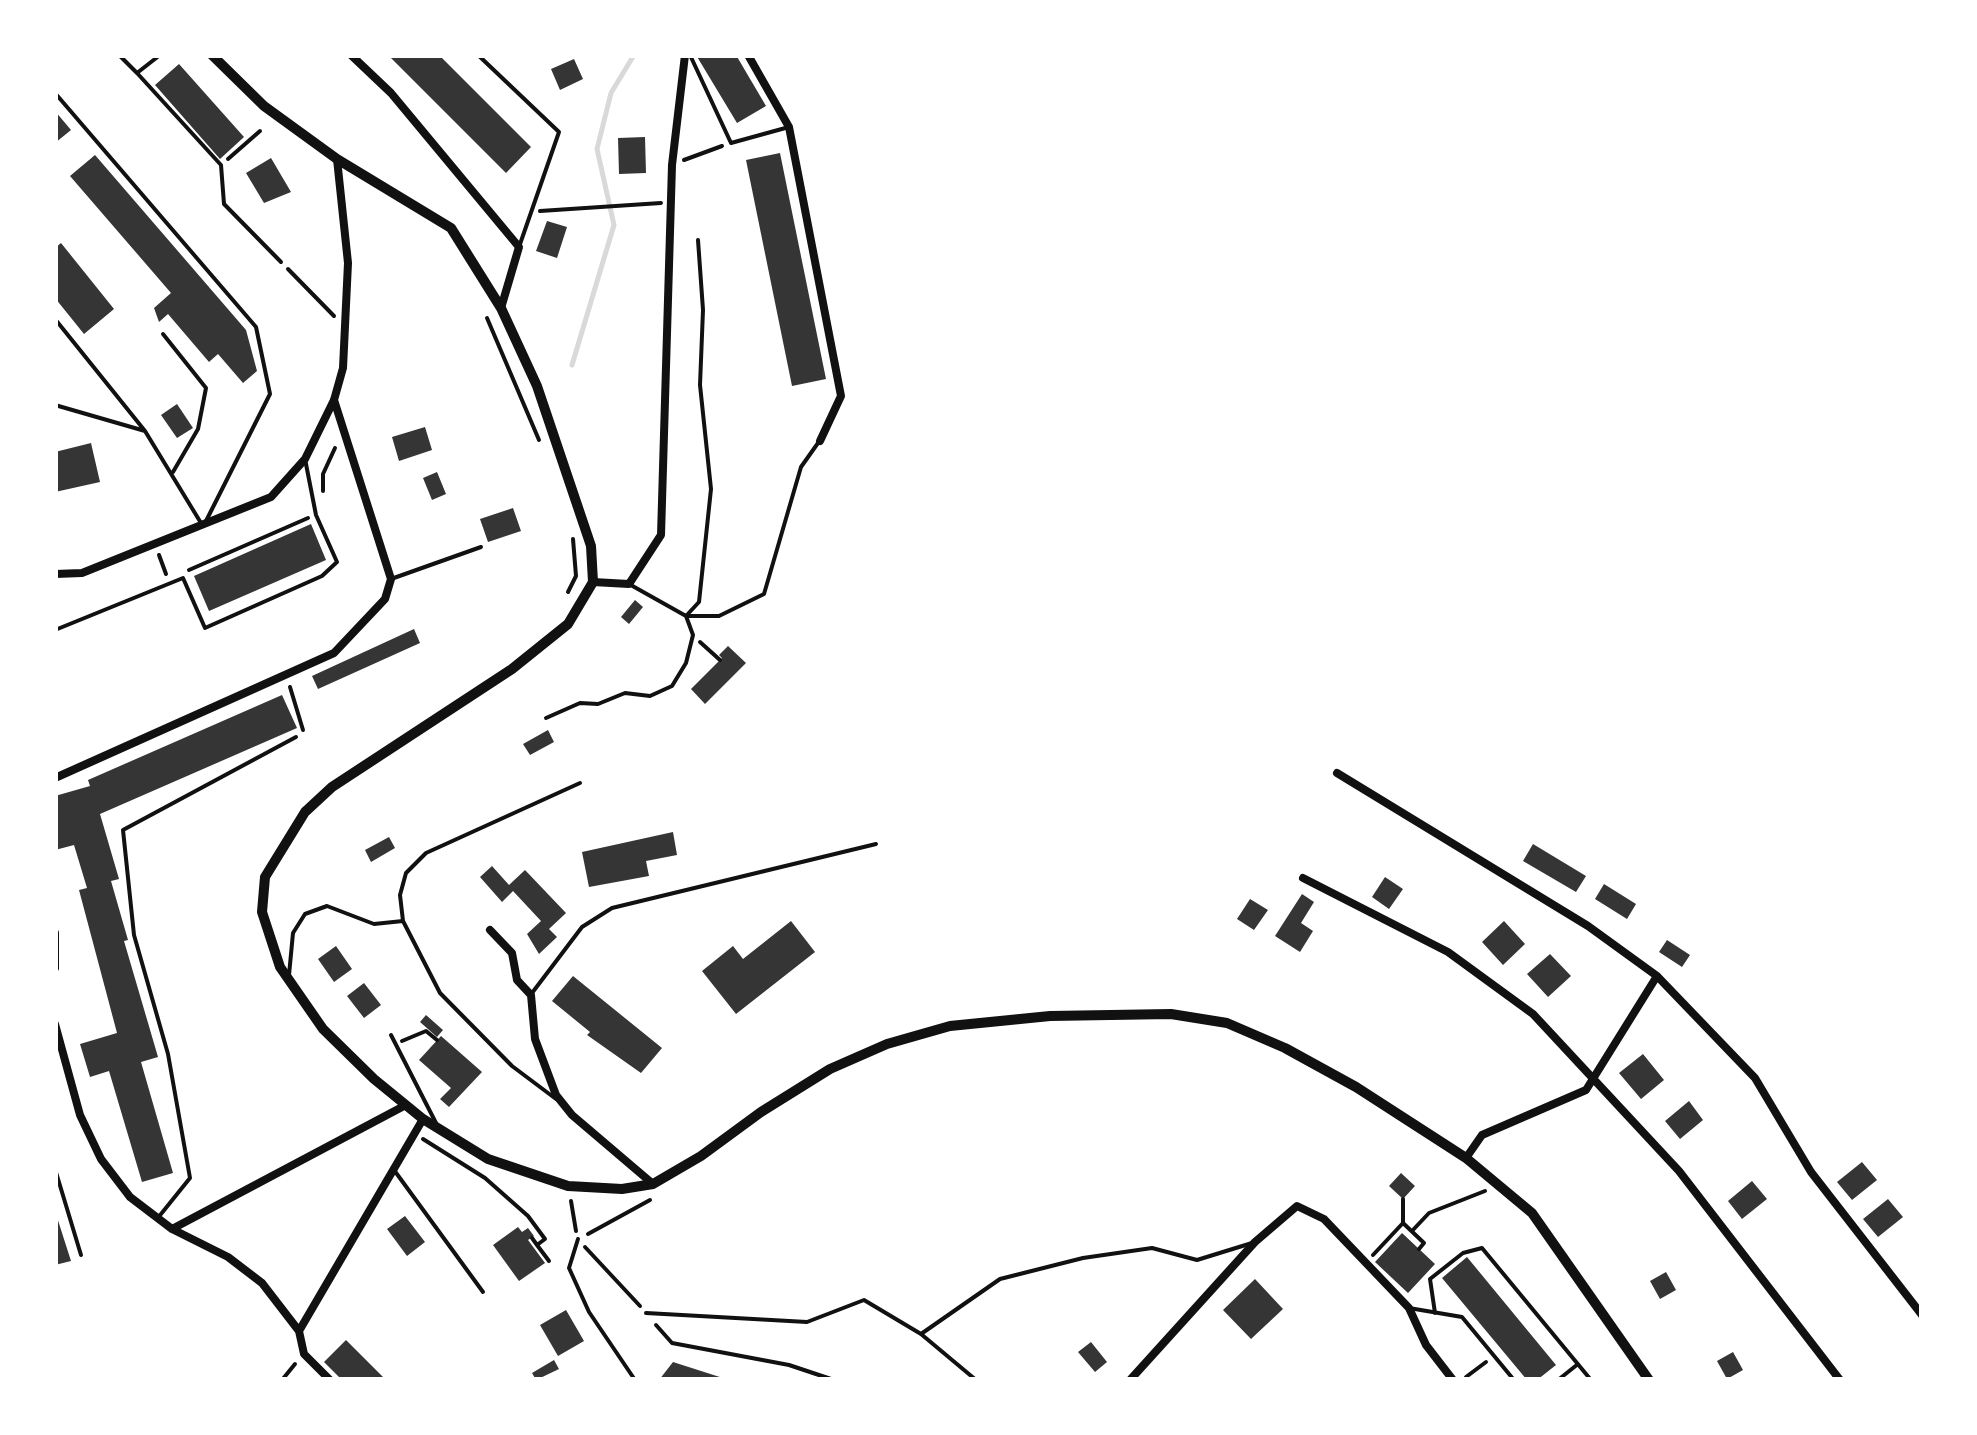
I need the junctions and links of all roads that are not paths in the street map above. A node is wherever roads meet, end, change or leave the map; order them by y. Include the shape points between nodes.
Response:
1 (119, 55) edge
2 (160, 55) edge
3 (212, 55) edge
4 (478, 55) edge
5 (687, 55) edge
6 (748, 55) edge
7 (358, 57) edge
8 (137, 73) junction
9 (55, 93) edge
10 (788, 128) junction
11 (337, 160) junction
12 (698, 240) dead end
13 (519, 248) junction
14 (281, 262) road end
15 (501, 308) junction
16 (55, 319) edge
17 (164, 334) dead end
18 (334, 400) junction
19 (55, 405) edge
20 (145, 431) junction
21 (820, 441) joint
22 (305, 459) junction
23 (173, 472) junction
24 (203, 526) junction
25 (481, 548) dead end
26 (55, 574) edge
27 (391, 579) junction
28 (593, 582) junction
29 (630, 584) junction
30 (686, 616) junction
31 (55, 630) edge
32 (546, 718) dead end
33 (296, 737) road end
34 (1338, 773) dead end
35 (55, 778) edge
36 (580, 782) dead end
37 (876, 844) dead end
38 (1304, 878) dead end
39 (403, 921) junction
40 (490, 930) dead end
41 (55, 934) edge
42 (55, 968) edge
43 (1657, 976) junction
44 (289, 980) junction
45 (531, 995) junction
46 (55, 1024) edge
47 (391, 1035) dead end
48 (1592, 1073) junction
49 (560, 1102) junction
50 (404, 1106) junction
51 (423, 1119) junction
52 (440, 1129) junction
53 (1466, 1158) junction
54 (55, 1169) edge
55 (394, 1170) junction
56 (656, 1190) junction
57 (156, 1218) junction
58 (172, 1230) junction
59 (578, 1239) road end
60 (1255, 1242) junction
61 (82, 1255) dead end
62 (483, 1292) dead end
63 (1409, 1308) junction
64 (1435, 1312) junction
65 (646, 1314) dead end
66 (1922, 1315) edge
67 (299, 1331) junction
68 (921, 1334) junction
69 (1578, 1364) junction
70 (330, 1380) edge
71 (634, 1380) edge
72 (976, 1380) edge
73 (1130, 1380) edge
74 (1453, 1380) edge
75 (1514, 1380) edge
76 (1558, 1380) edge
77 (1591, 1380) edge
78 (1650, 1380) edge
79 (1840, 1380) edge

1 - 8 lane
2 - 8 lane
3 - 11 main road via 264,106
4 - 13 lane via 559,132
5 - 10 lane via 731,143
5 - 29 street via 672,165 661,536
6 - 10 street
7 - 13 street
8 - 14 lane via 221,165 224,204
9 - 24 lane via 256,326 270,394
10 - 21 street via 841,396
11 - 15 main road via 451,228
11 - 18 street via 347,298
12 - 30 lane via 710,489 701,588
13 - 15 street
15 - 28 main road via 582,511
16 - 20 lane
17 - 23 lane via 206,388 198,429
18 - 22 street
18 - 27 street
19 - 20 lane
20 - 23 lane
21 - 30 lane via 802,468 764,594 718,616
22 - 24 street via 272,497
22 - 31 lane via 316,515 337,562 322,576 205,628 184,578
23 - 24 lane
24 - 26 street via 82,574
25 - 27 lane
27 - 35 street via 386,599 334,653
28 - 29 street
28 - 44 main road via 568,624 512,670 383,750 305,812 262,892 268,939
29 - 30 lane
30 - 32 lane via 693,636 672,686 650,696 626,693 580,704
33 - 57 lane via 123,830 134,936 168,1054 190,1178
34 - 43 street via 1588,926
36 - 39 lane via 426,853 406,873
37 - 45 lane via 604,912 578,931
38 - 48 street via 1448,952 1533,1014
39 - 44 lane via 374,924 327,906 304,914 293,934
39 - 49 lane via 440,992 512,1066
40 - 45 street via 512,954 517,980
41 - 42 street
43 - 48 street
43 - 66 street via 1755,1078 1811,1172
44 - 50 main road via 323,1029
45 - 49 street via 538,1052
46 - 57 street via 80,1116 100,1159
47 - 52 lane
48 - 53 street via 1586,1090 1482,1135
48 - 79 street via 1678,1171
49 - 56 street
50 - 51 main road
50 - 58 street
51 - 52 main road
51 - 55 street
52 - 56 main road via 511,1168 568,1186
53 - 56 main road via 1356,1087 1227,1023 1171,1014 1050,1016 950,1026 830,1069
53 - 78 main road via 1532,1212
54 - 61 lane
55 - 62 lane
55 - 67 street
57 - 58 street
58 - 67 street via 242,1265
59 - 71 lane via 569,1268
60 - 63 street via 1297,1206 1324,1219
60 - 68 lane via 1198,1260 1152,1248 1083,1258 1000,1280
60 - 73 street
63 - 64 lane
63 - 74 street
64 - 69 lane via 1430,1279 1462,1252 1482,1248
64 - 75 lane via 1462,1317
65 - 68 lane via 808,1322 864,1300
67 - 70 street via 304,1354
68 - 72 lane
69 - 76 lane
69 - 77 lane

